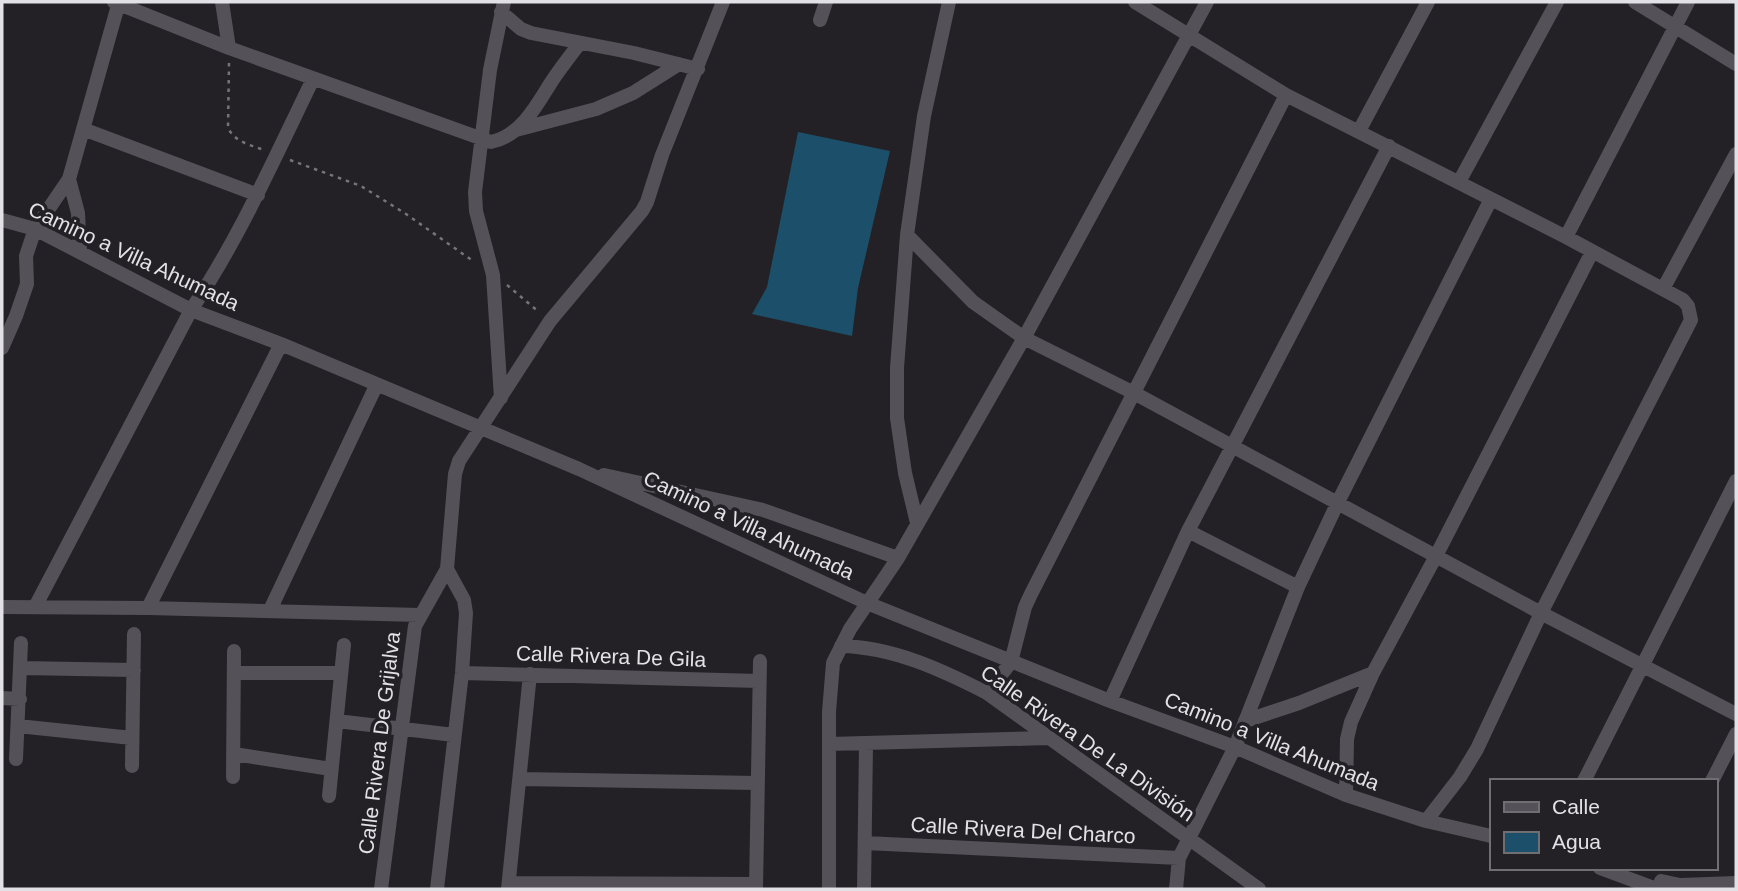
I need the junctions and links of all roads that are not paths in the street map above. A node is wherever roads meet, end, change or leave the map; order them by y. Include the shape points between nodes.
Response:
1 (117, 2) edge
2 (222, 2) edge
3 (723, 2) edge
4 (826, 2) edge
5 (949, 2) edge
6 (1135, 2) edge
7 (1207, 2) edge
8 (1428, 2) edge
9 (1557, 2) edge
10 (1635, 2) edge
11 (1688, 2) edge
12 (502, 7) edge
13 (820, 20) dead end
14 (1675, 26) junction
15 (1190, 36) junction
16 (580, 43) junction
17 (229, 48) junction
18 (679, 64) junction
19 (1736, 64) edge
20 (698, 69) junction
21 (313, 79) junction
22 (1286, 95) junction
23 (83, 130) junction
24 (516, 130) junction
25 (1359, 131) junction
26 (481, 140) junction
27 (1389, 146) junction
28 (1736, 154) edge
29 (69, 179) junction
30 (1459, 182) junction
31 (258, 195) junction
32 (1491, 199) junction
33 (2, 220) edge
34 (35, 229) junction
35 (907, 235) junction
36 (1566, 237) junction
37 (80, 251) junction
38 (1592, 252) junction
39 (1663, 289) junction
40 (191, 310) junction
41 (1024, 338) junction
42 (281, 344) junction
43 (2, 348) edge
44 (376, 386) junction
45 (1134, 393) junction
46 (501, 398) junction
47 (480, 429) junction
48 (1232, 446) junction
49 (579, 469) junction
50 (1736, 481) edge
51 (1338, 502) junction
52 (917, 523) junction
53 (1188, 531) junction
54 (1436, 556) junction
55 (898, 558) junction
56 (447, 569) junction
57 (1298, 587) junction
58 (867, 603) junction
59 (2, 607) edge
60 (35, 607) junction
61 (148, 608) junction
62 (270, 610) junction
63 (1541, 613) junction
64 (419, 615) junction
65 (134, 634) dead end
66 (21, 643) dead end
67 (344, 645) dead end
68 (841, 646) junction
69 (233, 651) dead end
70 (760, 661) dead end
71 (1011, 662) junction
72 (1643, 665) junction
73 (21, 668) junction
74 (134, 670) junction
75 (234, 673) junction
76 (341, 673) junction
77 (462, 673) junction
78 (1373, 673) junction
79 (530, 674) junction
80 (759, 681) junction
81 (987, 694) junction
82 (2, 698) edge
83 (20, 699) junction
84 (1110, 702) junction
85 (1736, 714) edge
86 (337, 721) junction
87 (1245, 721) junction
88 (18, 726) junction
89 (401, 727) junction
90 (1736, 734) edge
91 (454, 735) junction
92 (132, 738) junction
93 (1048, 738) junction
94 (829, 744) junction
95 (866, 744) junction
96 (1235, 747) junction
97 (234, 754) junction
98 (16, 758) dead end
99 (132, 766) dead end
100 (331, 769) junction
101 (233, 777) dead end
102 (520, 779) junction
103 (1585, 779) edge
104 (1713, 779) edge
105 (757, 783) junction
106 (1346, 795) junction
107 (329, 796) dead end
108 (1426, 821) junction
109 (1490, 836) edge
110 (1189, 839) junction
111 (865, 843) junction
112 (1180, 858) junction
113 (1609, 870) edge
114 (1660, 882) edge
115 (1736, 883) edge
116 (509, 886) edge
117 (756, 887) edge
118 (382, 889) edge
119 (437, 889) edge
120 (829, 889) edge
121 (864, 889) edge
122 (1176, 889) edge
123 (1259, 889) edge

1 - 17 street
1 - 23 street
2 - 17 street
3 - 20 street
4 - 13 street
5 - 35 street via 924,116
6 - 15 street
7 - 15 street
8 - 25 street
9 - 30 street
10 - 14 street
11 - 14 street
12 - 16 street via 521,29
12 - 26 street
14 - 19 street
14 - 36 street
15 - 22 street
15 - 41 street
16 - 18 street
16 - 24 street
17 - 21 street
18 - 20 street
18 - 24 street via 633,93 596,109
20 - 46 street via 642,211 550,321
21 - 26 street
21 - 31 street
22 - 25 street
22 - 45 street
23 - 29 street
23 - 31 street
24 - 26 street via 499,140
25 - 27 street
26 - 46 street via 476,211 493,275
27 - 30 street
27 - 48 street
28 - 39 street
29 - 34 street
29 - 37 street via 78,213
30 - 32 street
31 - 40 street
32 - 36 street
32 - 51 street
33 - 34 street, Camino a Villa Ahumada
34 - 37 street, Camino a Villa Ahumada
34 - 43 street via 26,256 27,284
35 - 41 street via 973,302
35 - 52 street via 897,418
36 - 38 street
37 - 40 street, Camino a Villa Ahumada
38 - 39 street
38 - 54 street
39 - 63 street via 1683,300 1691,320
40 - 42 street, Camino a Villa Ahumada
40 - 60 street
41 - 45 street
41 - 52 street
42 - 44 street, Camino a Villa Ahumada
42 - 61 street
44 - 47 street, Camino a Villa Ahumada
44 - 62 street
45 - 48 street
45 - 71 street via 1025,607
46 - 47 street
47 - 49 street, Camino a Villa Ahumada
47 - 56 street via 455,474
48 - 51 street
48 - 53 street
49 - 55 street via 751,506
49 - 58 street, Camino a Villa Ahumada
50 - 72 street
51 - 54 street
51 - 57 street
52 - 55 street
53 - 57 street
53 - 84 street
54 - 63 street
54 - 78 street
55 - 58 street
56 - 64 street, Calle Rivera De Grijalva
56 - 77 street via 466,613
57 - 87 street
58 - 68 street
58 - 71 street, Camino a Villa Ahumada
59 - 60 street
60 - 61 street
61 - 62 street
62 - 64 street
63 - 72 street
63 - 108 street via 1477,749
64 - 89 street, Calle Rivera De Grijalva
65 - 74 street
66 - 73 street
67 - 76 street
68 - 81 street, Calle Rivera De La División via 888,652 954,676
68 - 94 street via 831,677
69 - 75 street
70 - 80 street
71 - 81 street
71 - 84 street, Camino a Villa Ahumada
72 - 85 street
72 - 103 street
73 - 74 street
73 - 83 street
74 - 92 street
75 - 76 street
75 - 97 street
76 - 86 street
77 - 79 street, Calle Rivera De Gila
77 - 91 street
78 - 87 street
78 - 106 street via 1347,739
79 - 80 street, Calle Rivera De Gila
79 - 102 street
80 - 105 street
81 - 93 street, Calle Rivera De La División
82 - 83 street
83 - 88 street
84 - 96 street, Camino a Villa Ahumada
86 - 89 street
86 - 100 street
87 - 96 street
88 - 92 street
88 - 98 street
89 - 91 street
89 - 118 street, Calle Rivera De Grijalva
90 - 104 street
91 - 119 street
92 - 99 street
93 - 95 street
93 - 110 street, Calle Rivera De La División
94 - 95 street
94 - 120 street
95 - 111 street
96 - 106 street, Camino a Villa Ahumada
96 - 110 street
97 - 100 street
97 - 101 street
100 - 107 street
102 - 105 street
102 - 116 street
105 - 117 street
106 - 108 street, Camino a Villa Ahumada
108 - 109 street, Camino a Villa Ahumada
110 - 112 street
110 - 123 street, Calle Rivera De La División
111 - 112 street, Calle Rivera Del Charco
111 - 121 street
112 - 122 street
113 - 114 street
114 - 115 street via 1681,886
116 - 117 street

